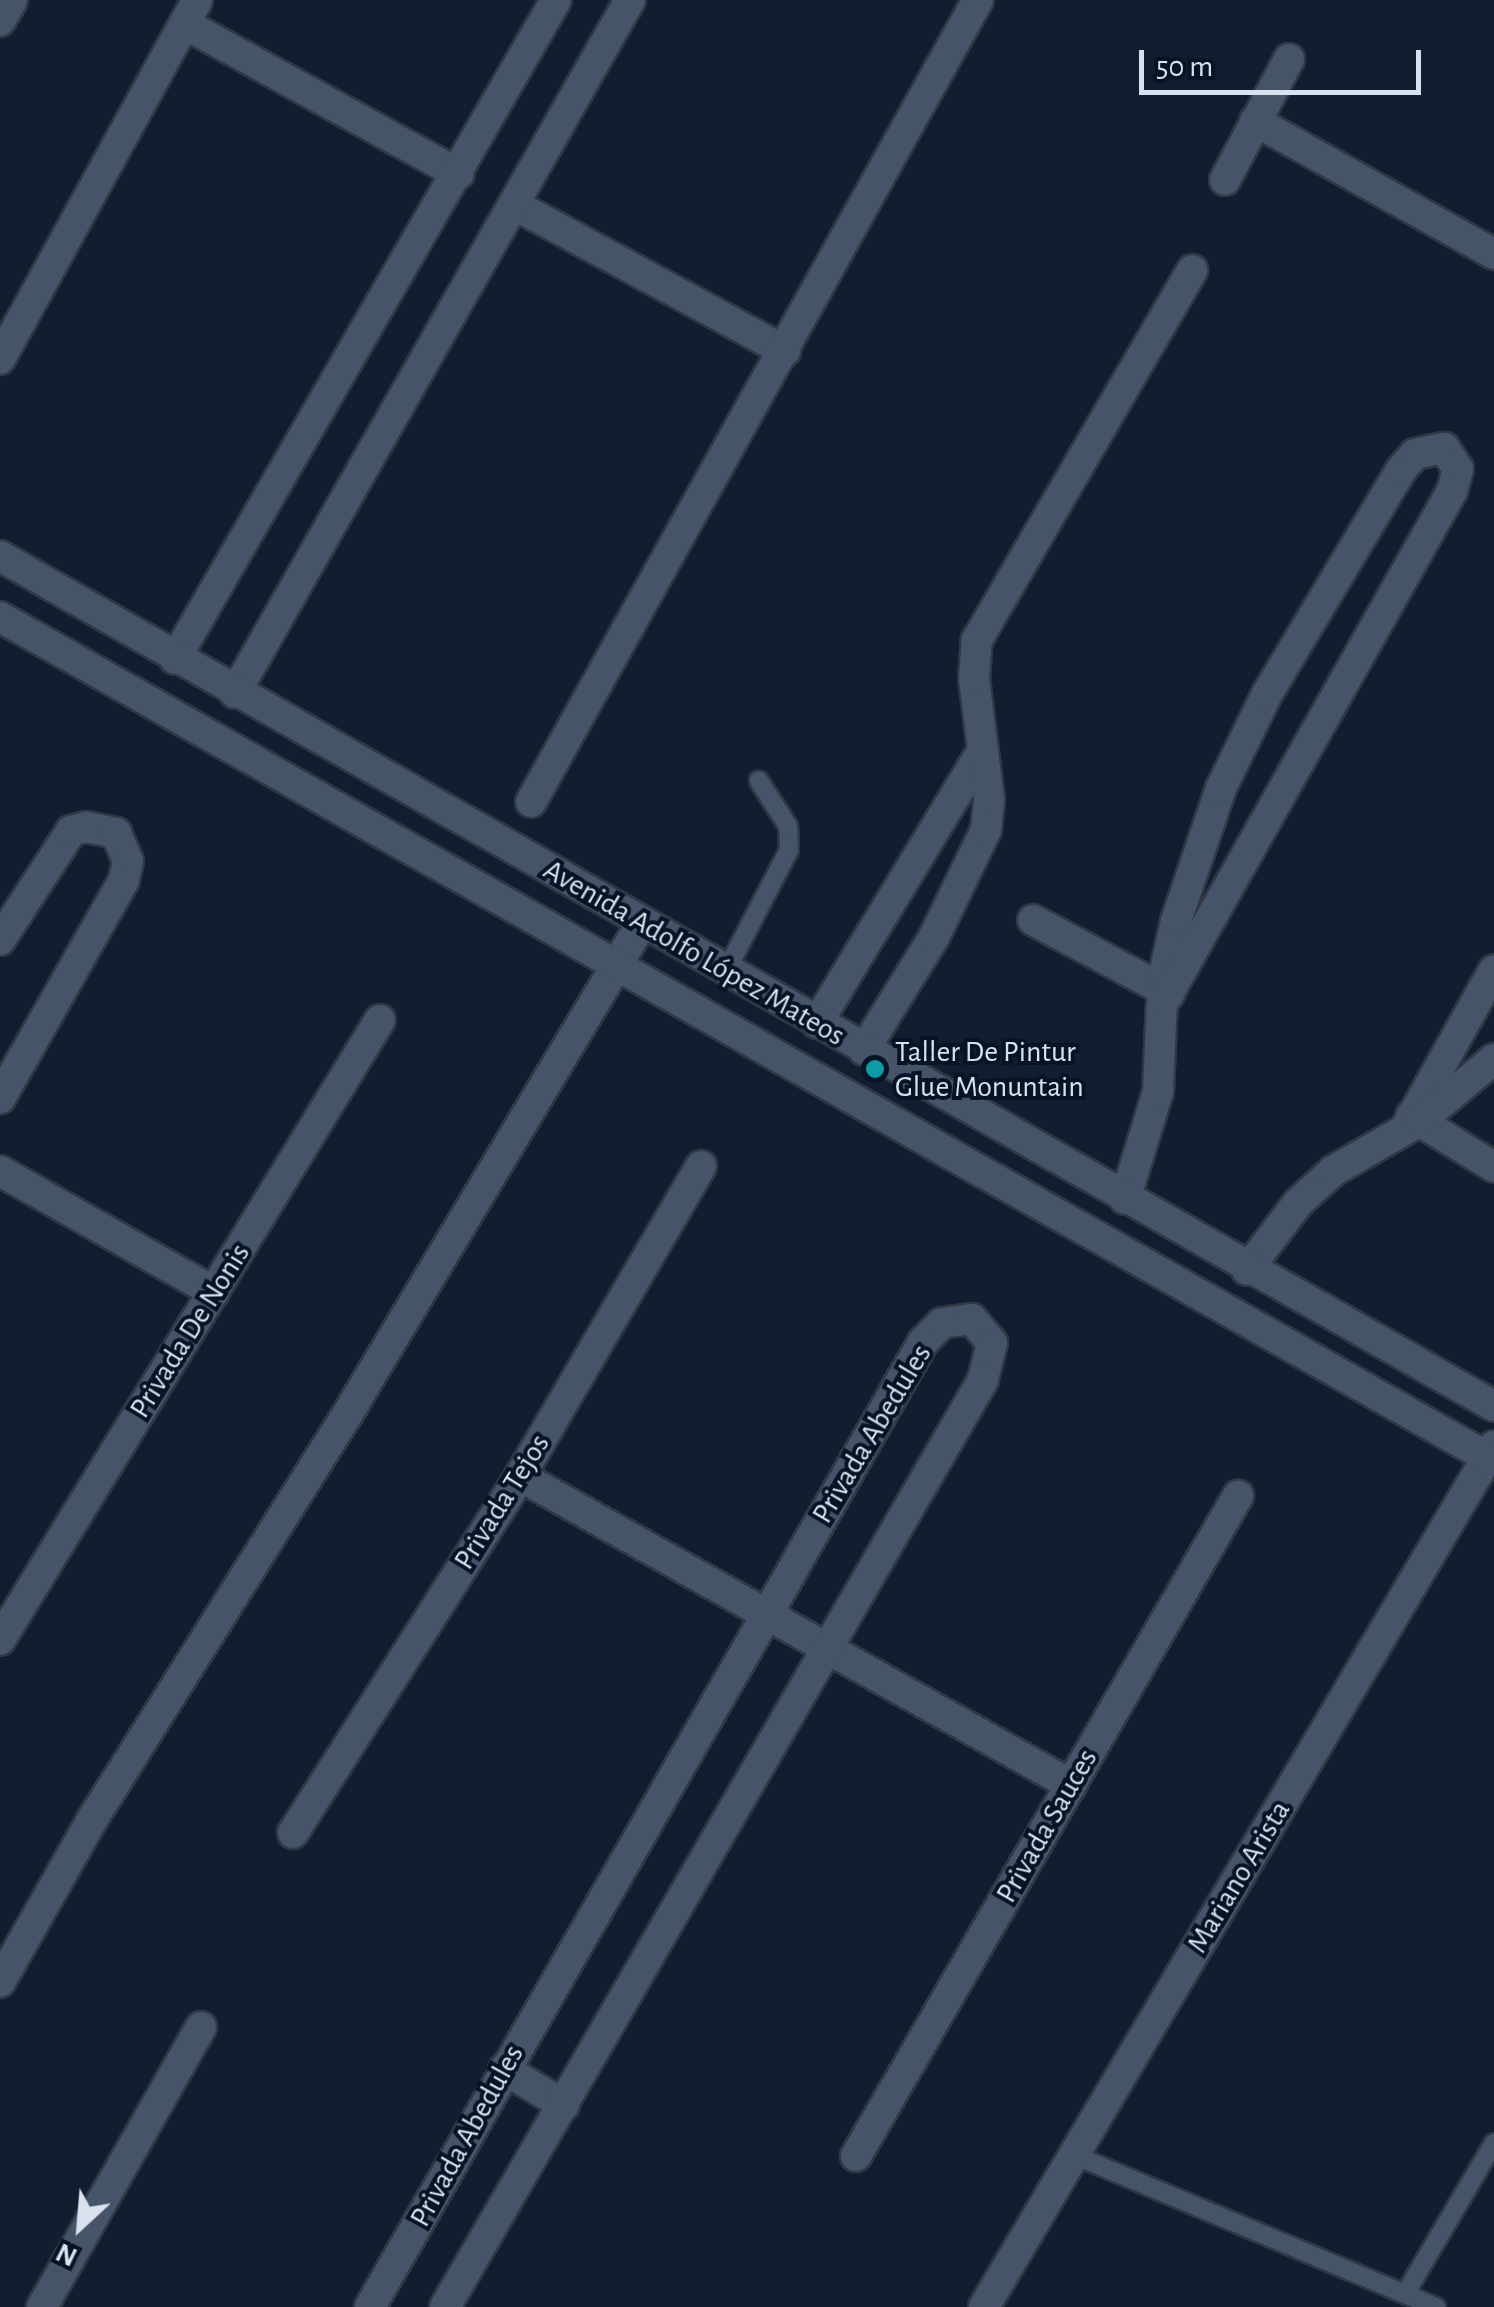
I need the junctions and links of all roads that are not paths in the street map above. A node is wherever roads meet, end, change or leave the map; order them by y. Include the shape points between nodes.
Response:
1 (12, 0) edge
2 (556, 0) edge
3 (630, 0) edge
4 (978, 0) edge
5 (191, 12) edge
6 (0, 21) edge
7 (1289, 59) dead end
8 (1255, 121) junction
9 (460, 174) junction
10 (1225, 180) dead end
11 (515, 205) junction
12 (1494, 254) edge
13 (1192, 270) dead end
14 (785, 351) junction
15 (0, 359) edge
16 (0, 556) edge
17 (0, 616) edge
18 (175, 659) junction
19 (234, 693) junction
20 (982, 752) junction
21 (759, 781) dead end
22 (531, 802) dead end
23 (887, 910) junction
24 (1033, 920) dead end
25 (642, 923) junction
26 (934, 937) junction
27 (0, 940) edge
28 (615, 968) junction
29 (1494, 970) edge
30 (726, 972) junction
31 (1165, 994) junction
32 (380, 1020) dead end
33 (817, 1023) junction
34 (864, 1050) junction
35 (1494, 1058) edge
36 (0, 1098) edge
37 (1413, 1122) junction
38 (701, 1166) dead end
39 (1494, 1166) edge
40 (0, 1171) edge
41 (1126, 1200) junction
42 (1246, 1270) junction
43 (214, 1292) junction
44 (1494, 1406) edge
45 (1492, 1455) edge
46 (520, 1476) junction
47 (1238, 1496) dead end
48 (766, 1614) junction
49 (0, 1640) edge
50 (827, 1648) junction
51 (1071, 1784) junction
52 (293, 1833) dead end
53 (0, 1982) edge
54 (201, 2027) dead end
55 (504, 2069) junction
56 (564, 2105) junction
57 (1494, 2143) edge
58 (1074, 2155) junction
59 (856, 2156) dead end
60 (1405, 2294) junction
61 (42, 2307) edge
62 (370, 2307) edge
63 (444, 2307) edge
64 (984, 2307) edge
65 (1436, 2307) edge

1 - 6 street
2 - 9 street
3 - 11 street
4 - 14 street
5 - 9 street
5 - 15 street
7 - 8 street
8 - 10 street
8 - 12 street
9 - 18 street
11 - 14 street
11 - 19 street
13 - 20 street via 977,640
14 - 22 street
16 - 18 street, Avenida Adolfo López Mateos
17 - 28 street, Avenida Adolfo López Mateos
18 - 19 street, Avenida Adolfo López Mateos
19 - 25 street, Avenida Adolfo López Mateos
20 - 23 street
20 - 26 street via 986,830
21 - 30 lane via 788,826 789,850
23 - 26 street
23 - 33 street
24 - 31 street
25 - 28 street
25 - 30 street, Avenida Adolfo López Mateos
26 - 34 street
27 - 36 street via 70,830 116,833 128,860 124,880
28 - 45 street, Avenida Adolfo López Mateos
28 - 53 street via 95,1814
29 - 37 street
30 - 33 street, Avenida Adolfo López Mateos
31 - 31 street via 1452,492 1458,469 1444,448 1415,454 1401,470 1267,694 1189,872
31 - 41 street via 1158,1092
32 - 43 street, Privada De Nonis
33 - 34 street, Avenida Adolfo López Mateos
34 - 41 street, Avenida Adolfo López Mateos
35 - 37 street
37 - 39 street
37 - 42 street via 1310,1192
38 - 46 street, Privada Tejos
40 - 43 street
41 - 42 street, Avenida Adolfo López Mateos
42 - 44 street, Avenida Adolfo López Mateos
43 - 49 street, Privada De Nonis
45 - 58 street, Mariano Arista
46 - 48 street
46 - 52 street, Privada Tejos
47 - 51 street, Privada Sauces
48 - 50 street
48 - 50 street, Privada Abedules via 924,1342 942,1323 972,1320 992,1342 987,1369
48 - 55 street, Privada Abedules
50 - 51 street
50 - 56 street, Privada Abedules
51 - 59 street, Privada Sauces
54 - 61 street
55 - 56 street
55 - 62 street, Privada Abedules
56 - 63 street, Privada Abedules
57 - 60 lane
58 - 60 lane
58 - 64 street, Mariano Arista
60 - 65 lane

